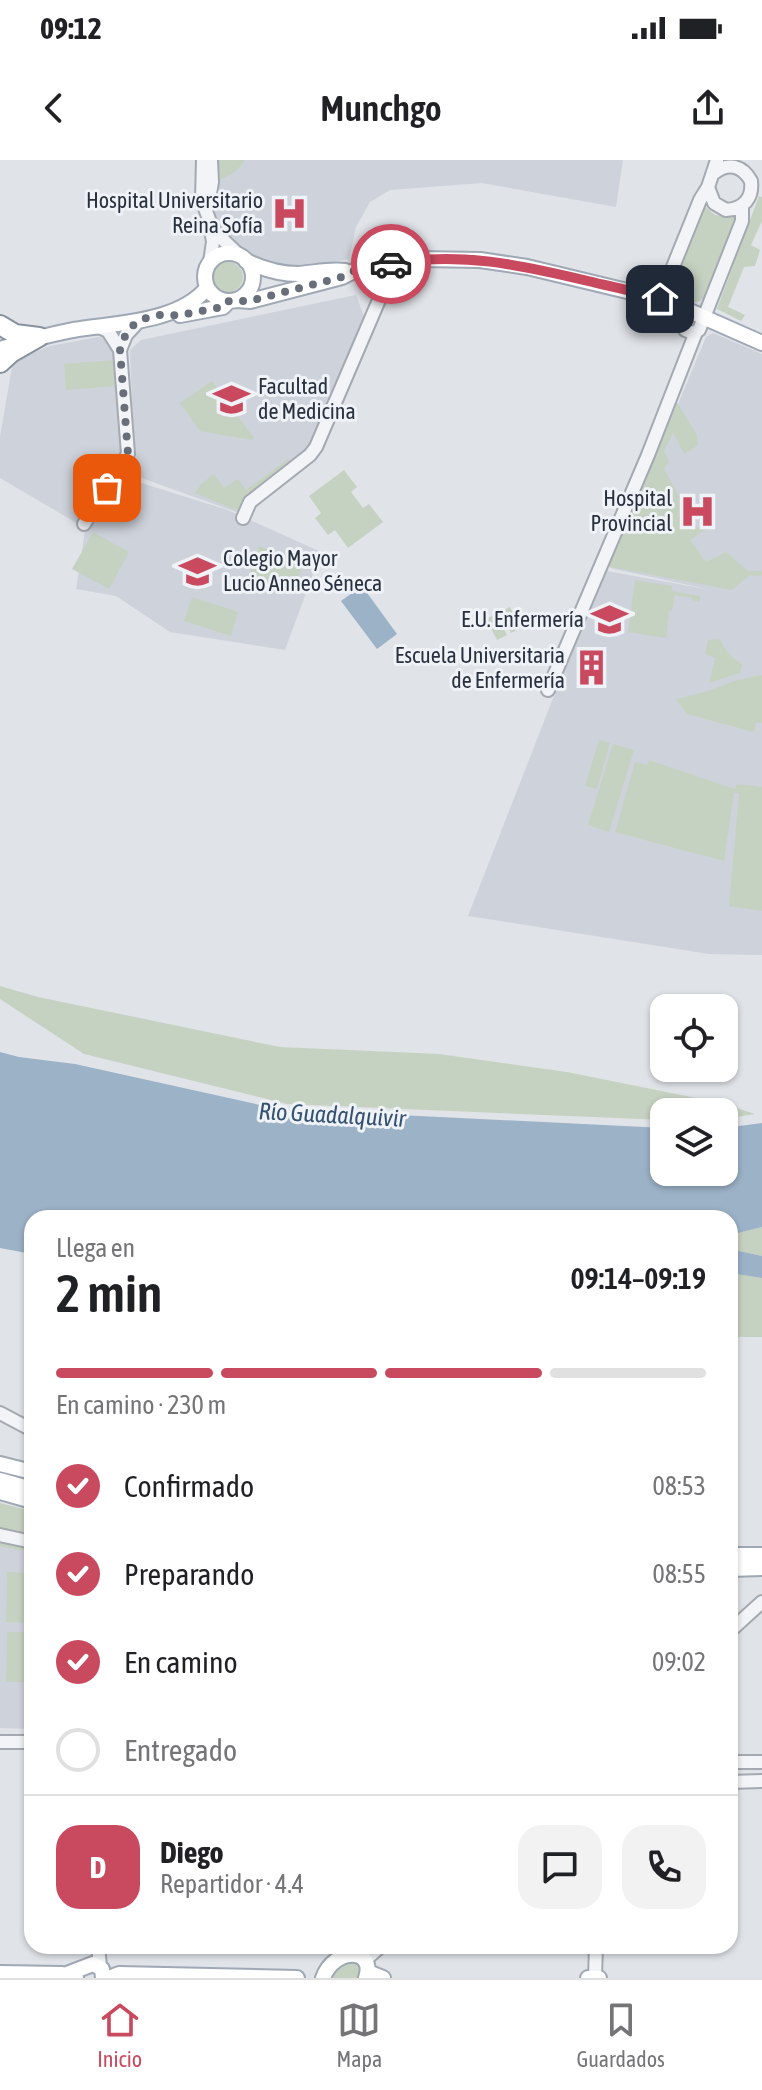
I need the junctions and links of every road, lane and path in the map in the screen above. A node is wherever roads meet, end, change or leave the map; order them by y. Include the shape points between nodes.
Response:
1 (203, 160) edge
2 (211, 160) edge
3 (739, 164) edge
4 (715, 166) edge
5 (708, 187) junction
6 (757, 187) edge
7 (742, 206) junction
8 (208, 217) junction
9 (243, 259) junction
10 (210, 262) junction
11 (388, 265) junction
12 (354, 271) junction
13 (207, 288) junction
14 (660, 299) junction
15 (233, 301) junction
16 (676, 305) junction
17 (164, 315) junction
18 (704, 318) junction
19 (141, 319) junction
20 (0, 325) edge
21 (97, 326) junction
22 (696, 332) junction
23 (39, 337) junction
24 (762, 343) edge
25 (0, 349) edge
26 (120, 350) junction
27 (0, 363) edge
28 (243, 518) dead end
29 (84, 524) dead end
30 (548, 690) dead end
31 (0, 1413) edge
32 (24, 1426) edge
33 (0, 1464) edge
34 (24, 1470) edge
35 (0, 1480) edge
36 (24, 1487) edge
37 (0, 1492) edge
38 (24, 1499) edge
39 (0, 1535) edge
40 (24, 1540) edge
41 (738, 1555) edge
42 (762, 1555) edge
43 (762, 1568) edge
44 (738, 1569) edge
45 (762, 1602) edge
46 (738, 1624) edge
47 (0, 1742) edge
48 (24, 1742) edge
49 (738, 1762) edge
50 (762, 1762) edge
51 (762, 1781) edge
52 (738, 1782) edge
53 (340, 1954) edge
54 (354, 1954) edge
55 (596, 1954) edge
56 (366, 1970) edge
57 (0, 1973) edge
58 (93, 1973) edge
59 (297, 1978) edge
60 (323, 1978) edge
61 (383, 1978) edge
62 (594, 1978) edge

1 - 8 street via 201,192
2 - 8 street
3 - 4 street
3 - 6 street
4 - 5 street
5 - 7 street via 717,206
5 - 14 street
6 - 7 street
7 - 18 street via 742,221
8 - 9 street via 215,232
8 - 10 street
9 - 10 main road via 224,254
9 - 12 main road via 278,272
9 - 15 main road via 251,268 252,283
10 - 13 main road
11 - 12 main road
11 - 14 main road via 420,259 480,260
11 - 28 street via 388,279 316,447 250,502
12 - 15 main road via 250,301
13 - 15 main road via 216,298
13 - 17 main road via 198,300
14 - 16 main road
15 - 17 main road
16 - 18 main road
16 - 22 street via 683,327
17 - 19 main road
18 - 22 street
18 - 24 main road
19 - 21 main road
19 - 26 street
20 - 23 highway via 9,332
21 - 23 main road
21 - 26 street via 108,331
22 - 30 street
23 - 25 main road
23 - 27 highway
26 - 29 street via 128,454
31 - 32 street
33 - 34 main road
35 - 36 main road
37 - 38 main road
39 - 40 street
41 - 42 main road
43 - 44 main road
45 - 46 street
47 - 48 street
49 - 50 street
51 - 52 street
53 - 60 main road
54 - 56 main road
55 - 62 street
56 - 61 main road
57 - 58 main road
58 - 59 main road

